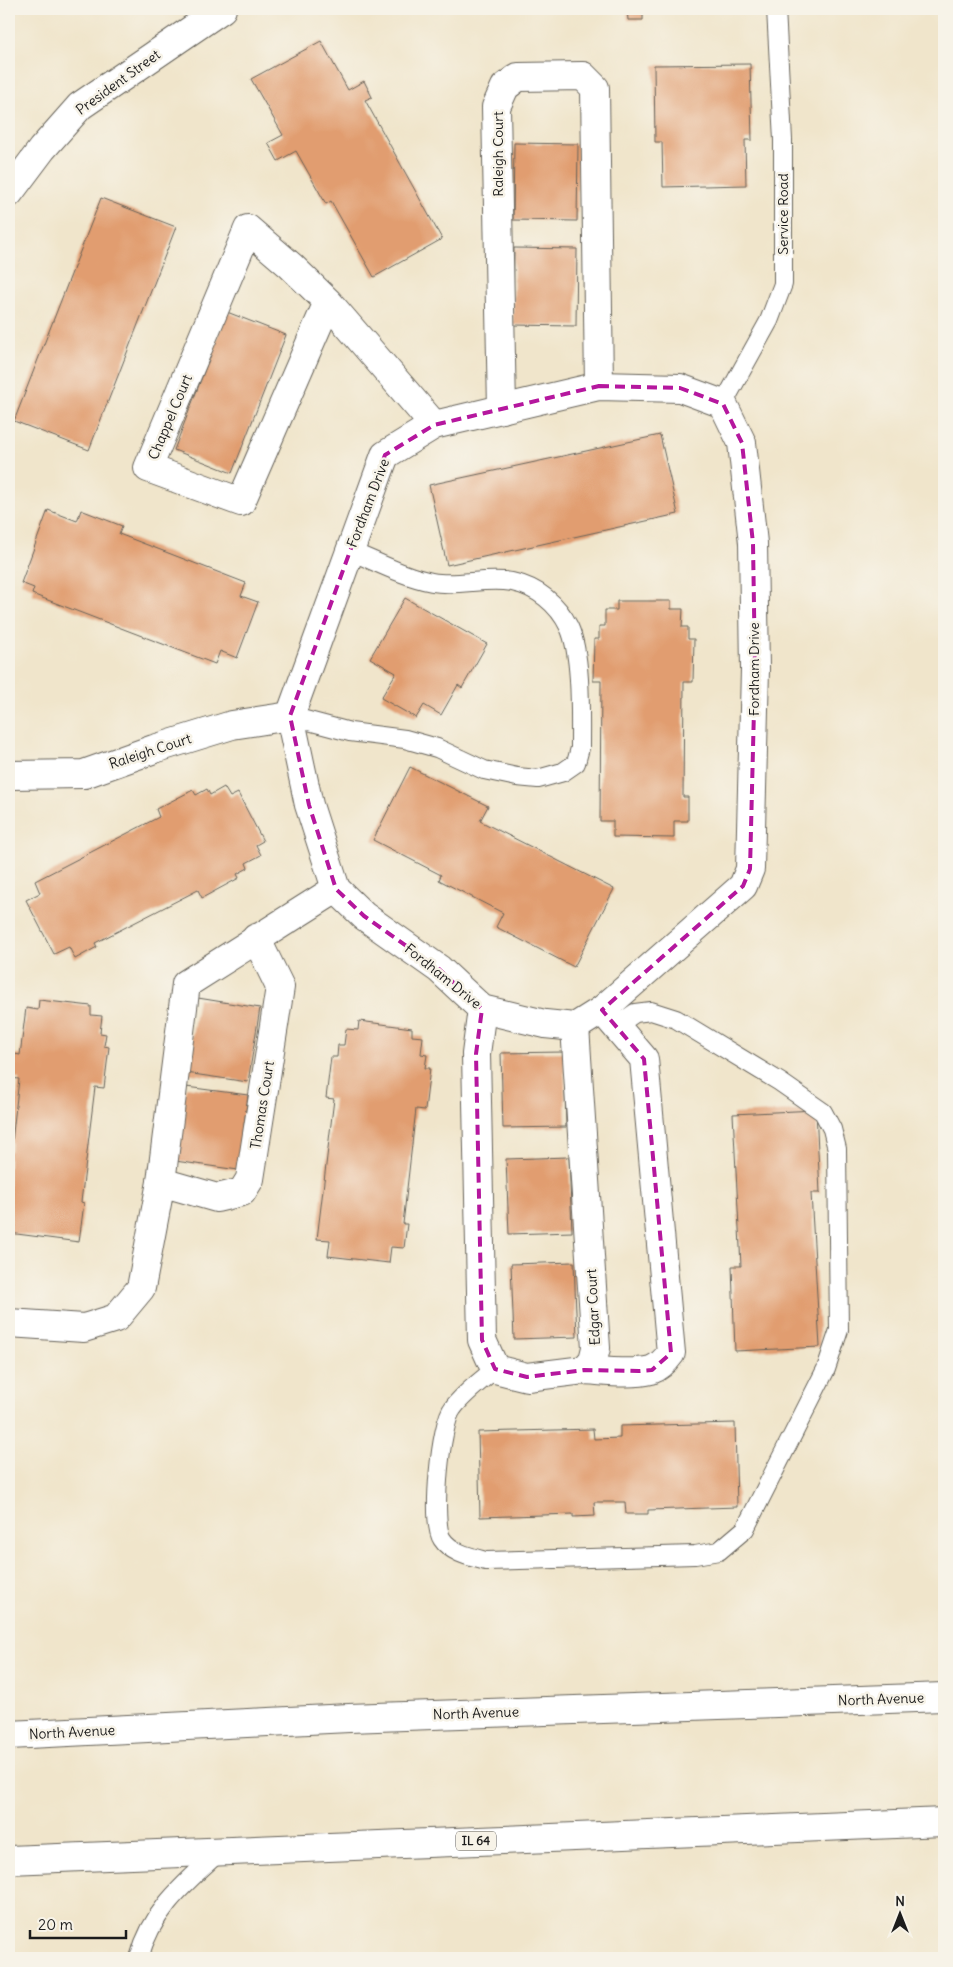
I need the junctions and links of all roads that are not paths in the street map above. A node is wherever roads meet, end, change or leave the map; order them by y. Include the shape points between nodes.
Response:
1 (222, 9) edge
2 (776, 9) edge
3 (9, 193) edge
4 (328, 302) junction
5 (599, 386) junction
6 (723, 404) junction
7 (502, 409) junction
8 (434, 424) junction
9 (350, 551) junction
10 (290, 716) junction
11 (9, 775) edge
12 (336, 889) junction
13 (256, 938) junction
14 (482, 1009) junction
15 (609, 1018) junction
16 (576, 1027) junction
17 (161, 1182) junction
18 (9, 1323) edge
19 (495, 1369) junction
20 (584, 1370) junction
21 (944, 1697) edge
22 (9, 1735) edge
23 (944, 1822) edge
24 (219, 1852) junction
25 (9, 1860) edge
26 (139, 1958) edge

1 - 3 street, President Street via 80,106
2 - 6 lane, Service Road via 784,140 784,284 769,321
4 - 4 street, Chappel Court via 248,229 148,468 241,502
4 - 8 street, Chappel Court
5 - 6 street, Fordham Drive via 680,388
5 - 7 street, Fordham Drive
5 - 7 street, Raleigh Court via 595,88 583,76 518,77 505,87 496,107
6 - 15 street, Fordham Drive via 742,443 753,543 755,669 750,869 743,886
7 - 8 street, Fordham Drive
8 - 9 street, Fordham Drive via 384,455
9 - 10 street, Fordham Drive
9 - 10 lane via 432,582 511,582 530,588 552,601 570,628 576,657 580,748 576,763 563,772 538,779 517,777 484,770 437,748 405,739 350,732
10 - 11 street, Raleigh Court via 232,725 84,774
10 - 12 street, Fordham Drive via 309,805
12 - 13 street
12 - 14 street, Fordham Drive via 364,916 439,969
13 - 17 street via 186,984
13 - 17 street, Thomas Court via 280,987 250,1179 242,1192 217,1198
14 - 16 street, Fordham Drive via 545,1024
14 - 19 street via 476,1054 482,1340
15 - 16 street, Fordham Drive
15 - 19 lane via 651,1011 676,1019 773,1077 823,1112 837,1149 839,1330 826,1369 745,1529 719,1551 695,1555 486,1561 460,1554 441,1539 437,1520 437,1485 444,1427 452,1408
15 - 20 street via 644,1059 671,1353 652,1370
16 - 20 street, Edgar Court via 596,1348 593,1360
17 - 18 street via 142,1288 116,1318 84,1328
19 - 20 street via 527,1376
21 - 22 street, North Avenue via 349,1718
23 - 24 street, IL 64
24 - 25 street, IL 64
24 - 26 lane via 181,1886 159,1912 144,1940

